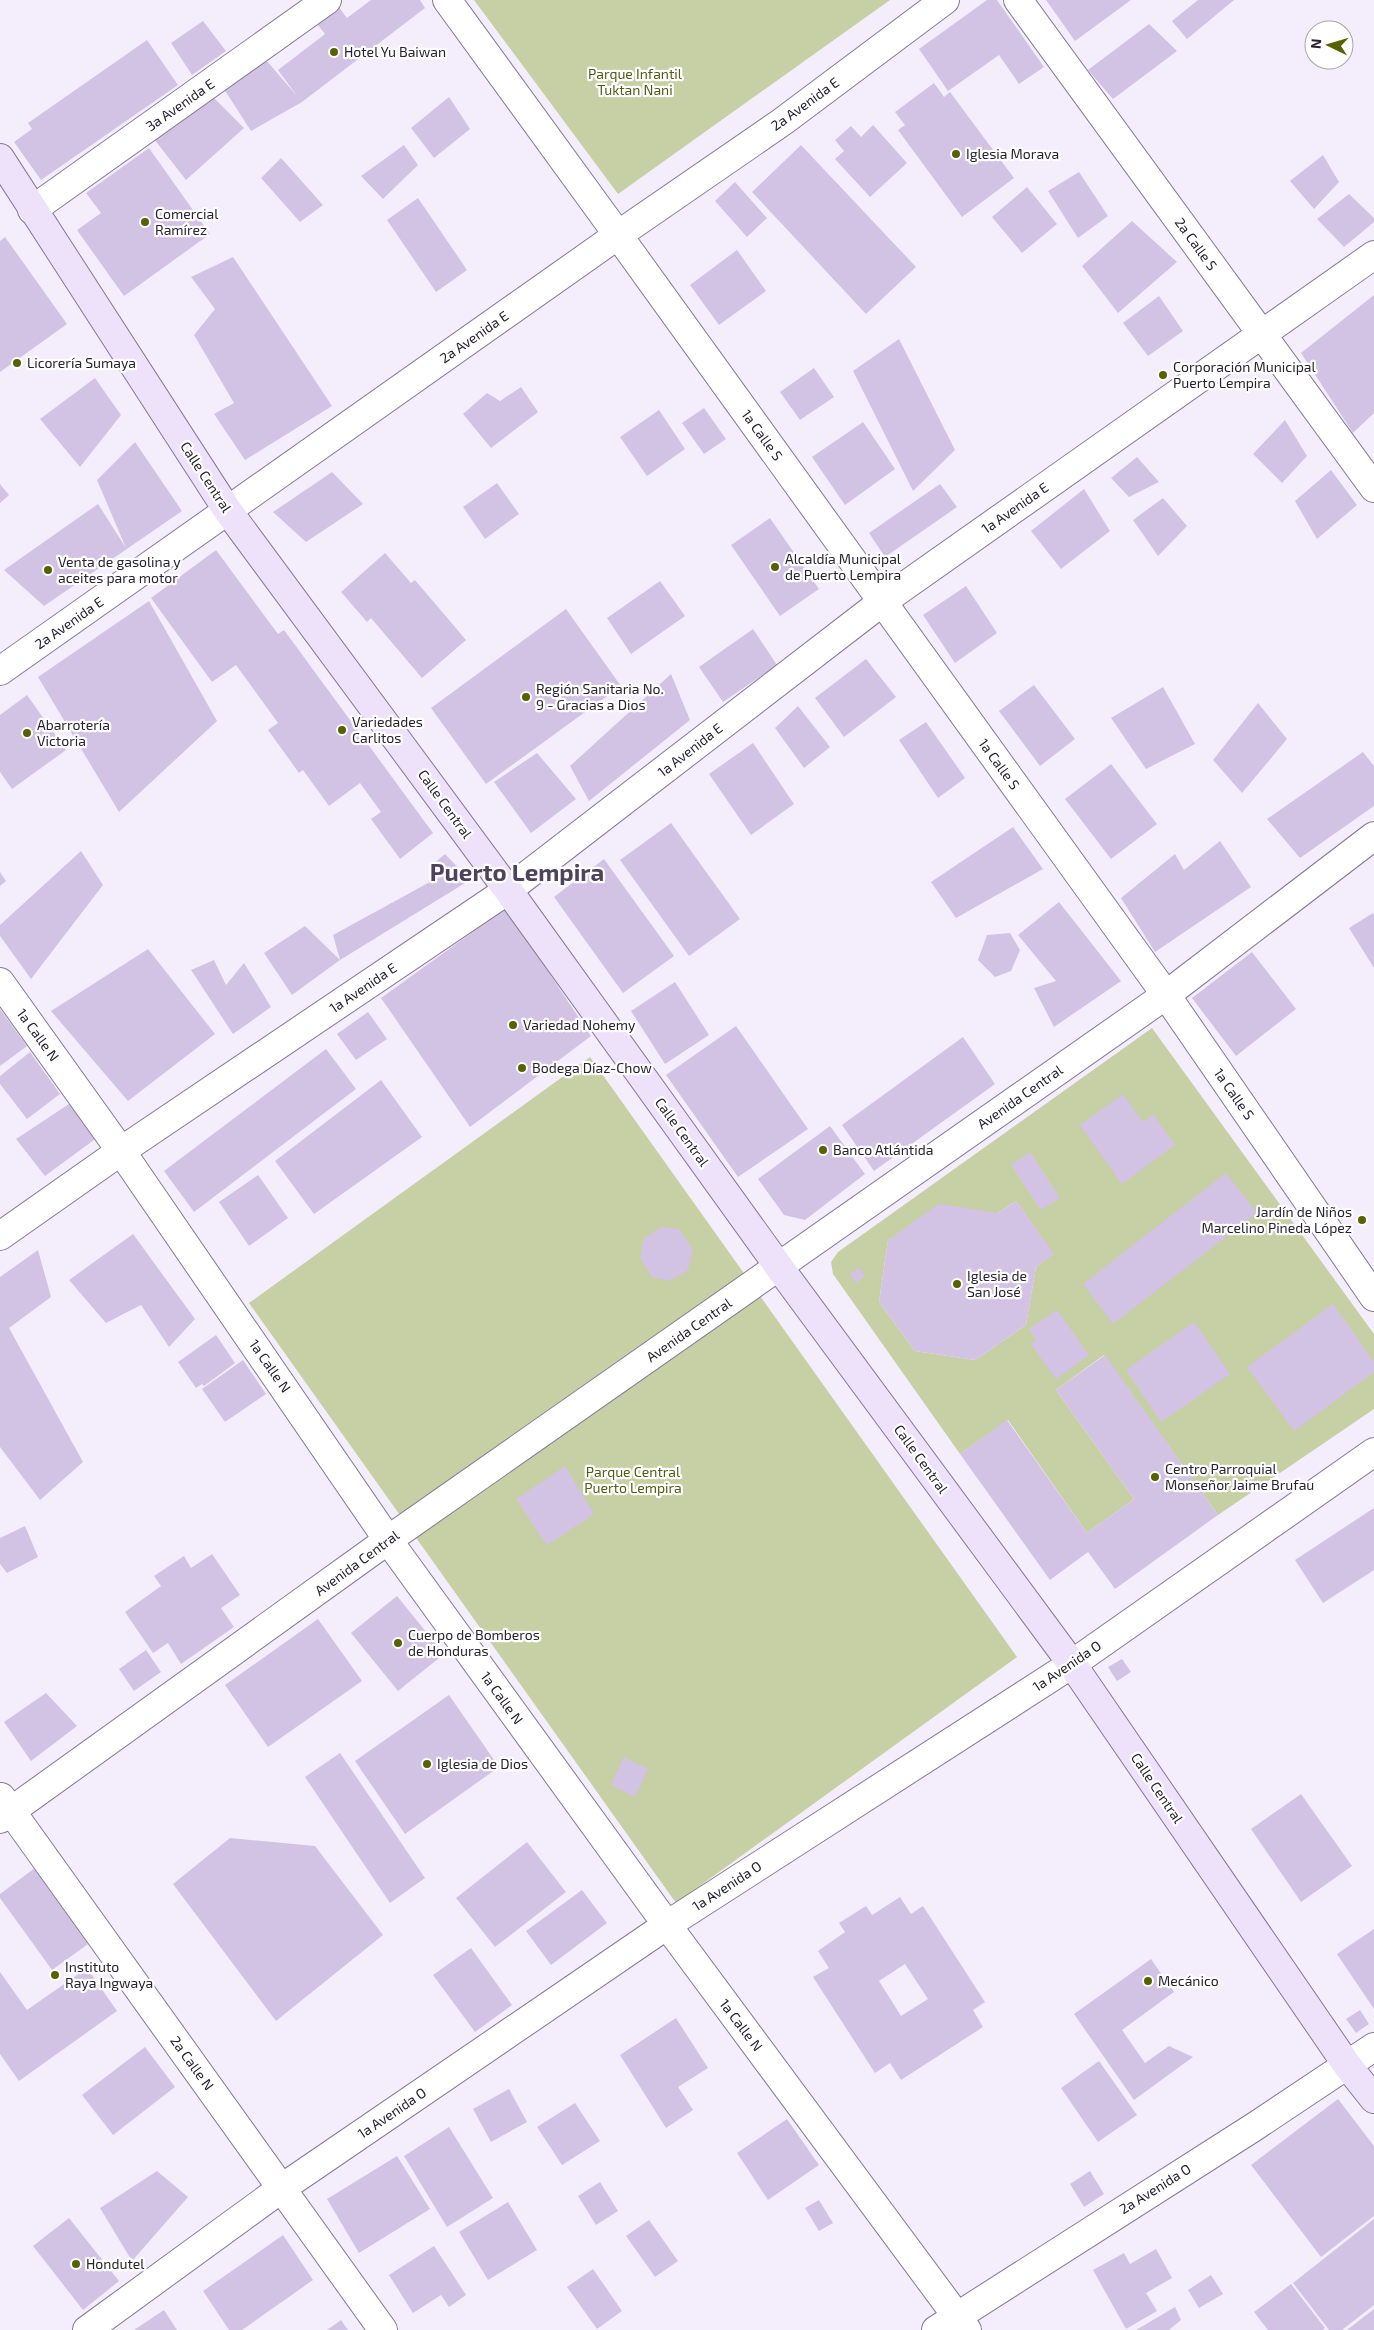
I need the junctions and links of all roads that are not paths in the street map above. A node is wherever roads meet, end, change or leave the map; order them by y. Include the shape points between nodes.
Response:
1 (327, 0) edge
2 (447, 0) edge
3 (945, 0) edge
4 (1018, 0) edge
5 (0, 158) edge
6 (32, 210) junction
7 (618, 235) junction
8 (1374, 255) edge
9 (1261, 333) junction
10 (1374, 488) edge
11 (228, 511) junction
12 (882, 602) junction
13 (0, 671) edge
14 (1374, 836) edge
15 (508, 890) junction
16 (0, 982) edge
17 (1166, 995) junction
18 (121, 1151) junction
19 (0, 1236) edge
20 (779, 1267) junction
21 (1374, 1298) edge
22 (1374, 1452) edge
23 (388, 1540) junction
24 (1072, 1664) junction
25 (4, 1809) edge
26 (667, 1925) junction
27 (1374, 2047) edge
28 (1347, 2065) junction
29 (1374, 2099) edge
30 (282, 2188) junction
31 (953, 2325) edge
32 (87, 2330) edge
33 (383, 2330) edge

1 - 6 street, 3a Avenida E
2 - 7 street, 1a Calle S
3 - 7 street, 2a Avenida E via 782,122
4 - 9 street, 2a Calle S
5 - 6 street, Calle Central
6 - 11 street, Calle Central
7 - 11 street, 2a Avenida E
7 - 12 street, 1a Calle S
8 - 9 street, 1a Avenida E
9 - 10 street, 2a Calle S
9 - 12 street, 1a Avenida E
11 - 13 street, 2a Avenida E
11 - 15 street, Calle Central
12 - 15 street, 1a Avenida E
12 - 17 street, 1a Calle S
14 - 17 street, Avenida Central
15 - 18 street, 1a Avenida E
15 - 20 street, Calle Central
16 - 18 street, 1a Calle N
17 - 20 street, Avenida Central
17 - 21 street, 1a Calle S
18 - 19 street, 1a Avenida E
18 - 23 street, 1a Calle N
20 - 23 street, Avenida Central
20 - 24 street, Calle Central
22 - 24 street, 1a Avenida O
23 - 25 street, Avenida Central
23 - 26 street, 1a Calle N
24 - 26 street, 1a Avenida O
24 - 28 street, Calle Central
25 - 30 street, 2a Calle N
26 - 30 street, 1a Avenida O
26 - 31 street, 1a Calle N
27 - 28 street, 2a Avenida O
28 - 29 street, Calle Central
28 - 31 street, 2a Avenida O
30 - 32 street, 1a Avenida O
30 - 33 street, 2a Calle N

